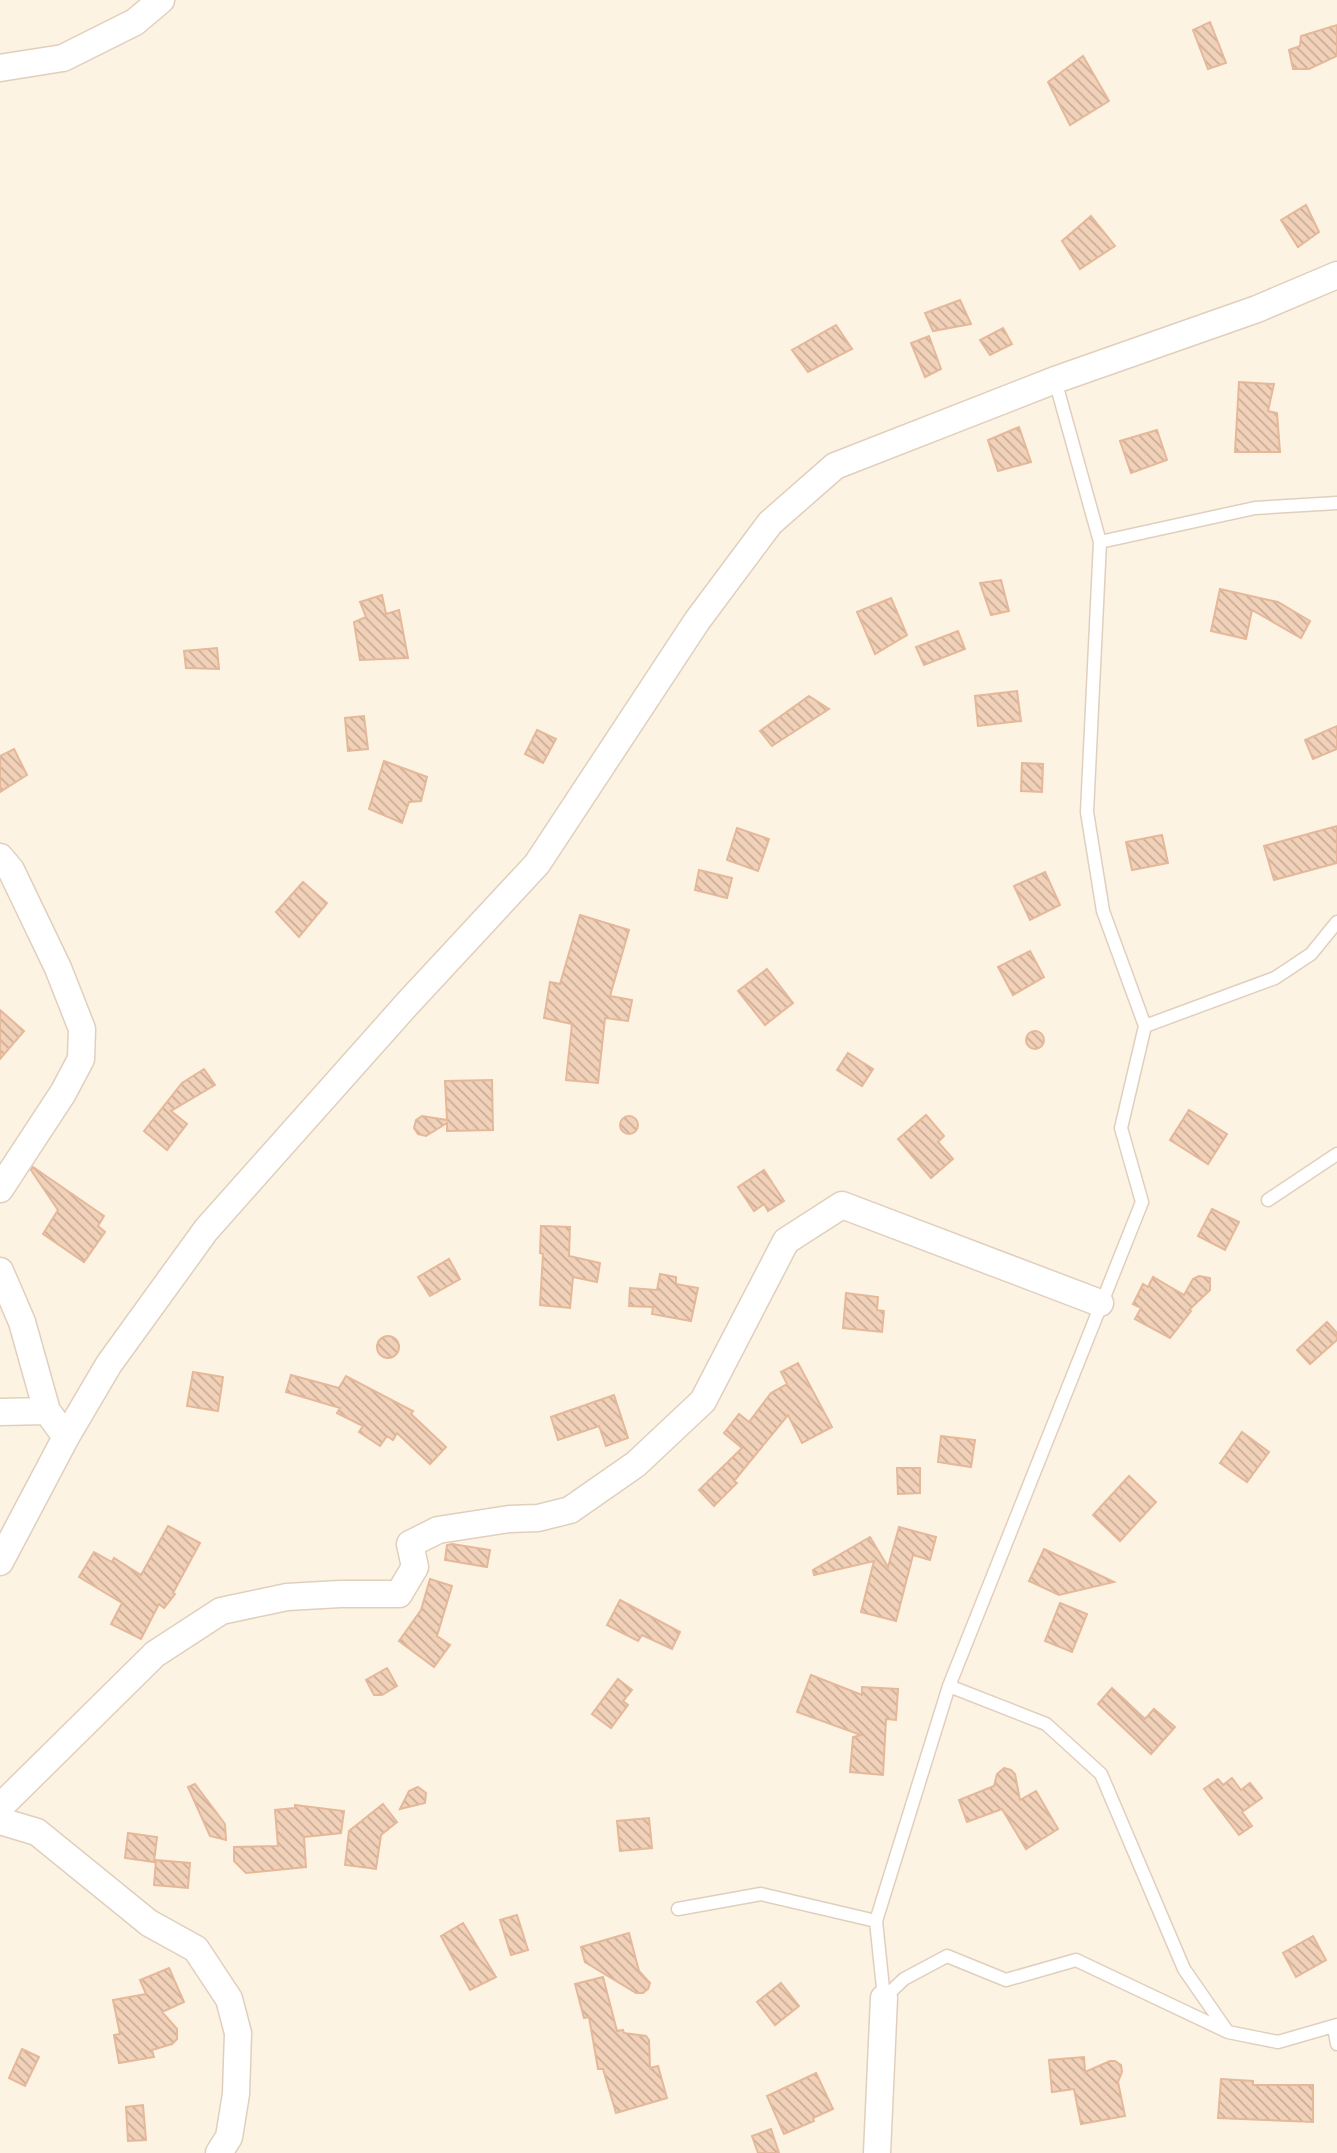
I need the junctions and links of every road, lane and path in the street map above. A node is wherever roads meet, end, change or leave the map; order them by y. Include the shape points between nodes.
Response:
1 (161, 0) edge
2 (0, 68) edge
3 (1337, 275) edge
4 (1055, 380) junction
5 (1337, 503) edge
6 (1100, 542) junction
7 (0, 857) edge
8 (1337, 922) edge
9 (1145, 1026) junction
10 (1337, 1154) edge
11 (0, 1189) edge
12 (1268, 1200) dead end
13 (0, 1271) edge
14 (1100, 1304) junction
15 (47, 1411) junction
16 (0, 1412) edge
17 (66, 1437) junction
18 (0, 1562) edge
19 (949, 1686) junction
20 (0, 1807) edge
21 (0, 1821) edge
22 (678, 1909) dead end
23 (876, 1921) junction
24 (884, 1998) junction
25 (1336, 2026) edge
26 (1228, 2032) junction
27 (1337, 2044) edge
28 (219, 2153) edge
29 (877, 2153) edge

1 - 2 street via 135,22 63,58
3 - 4 street via 1257,309
4 - 6 lane
4 - 17 street via 835,466 770,523 697,621 537,864 206,1230 109,1364
5 - 6 lane via 1255,508
6 - 9 lane via 1087,812 1103,911
7 - 11 street via 11,870 58,968 82,1029 81,1059 64,1093
8 - 9 lane via 1311,954 1275,978
9 - 14 lane via 1121,1128 1142,1202
10 - 12 lane
13 - 15 street via 22,1322
14 - 19 lane
14 - 20 street via 842,1205 786,1241 703,1401 636,1464 570,1510 438,1530 416,1540 410,1544 415,1567 399,1594 287,1597 221,1611 155,1654
15 - 16 street
15 - 17 street
17 - 18 street
19 - 23 lane
19 - 26 lane via 1046,1724 1101,1774 1184,1969
21 - 28 street via 37,1832 149,1923 196,1949 229,1999 238,2033 238,2068 229,2137
22 - 23 lane via 761,1894
23 - 24 lane
24 - 26 lane via 904,1979 947,1956 1006,1980 1076,1960
24 - 29 street
25 - 26 lane via 1278,2042
25 - 27 lane

